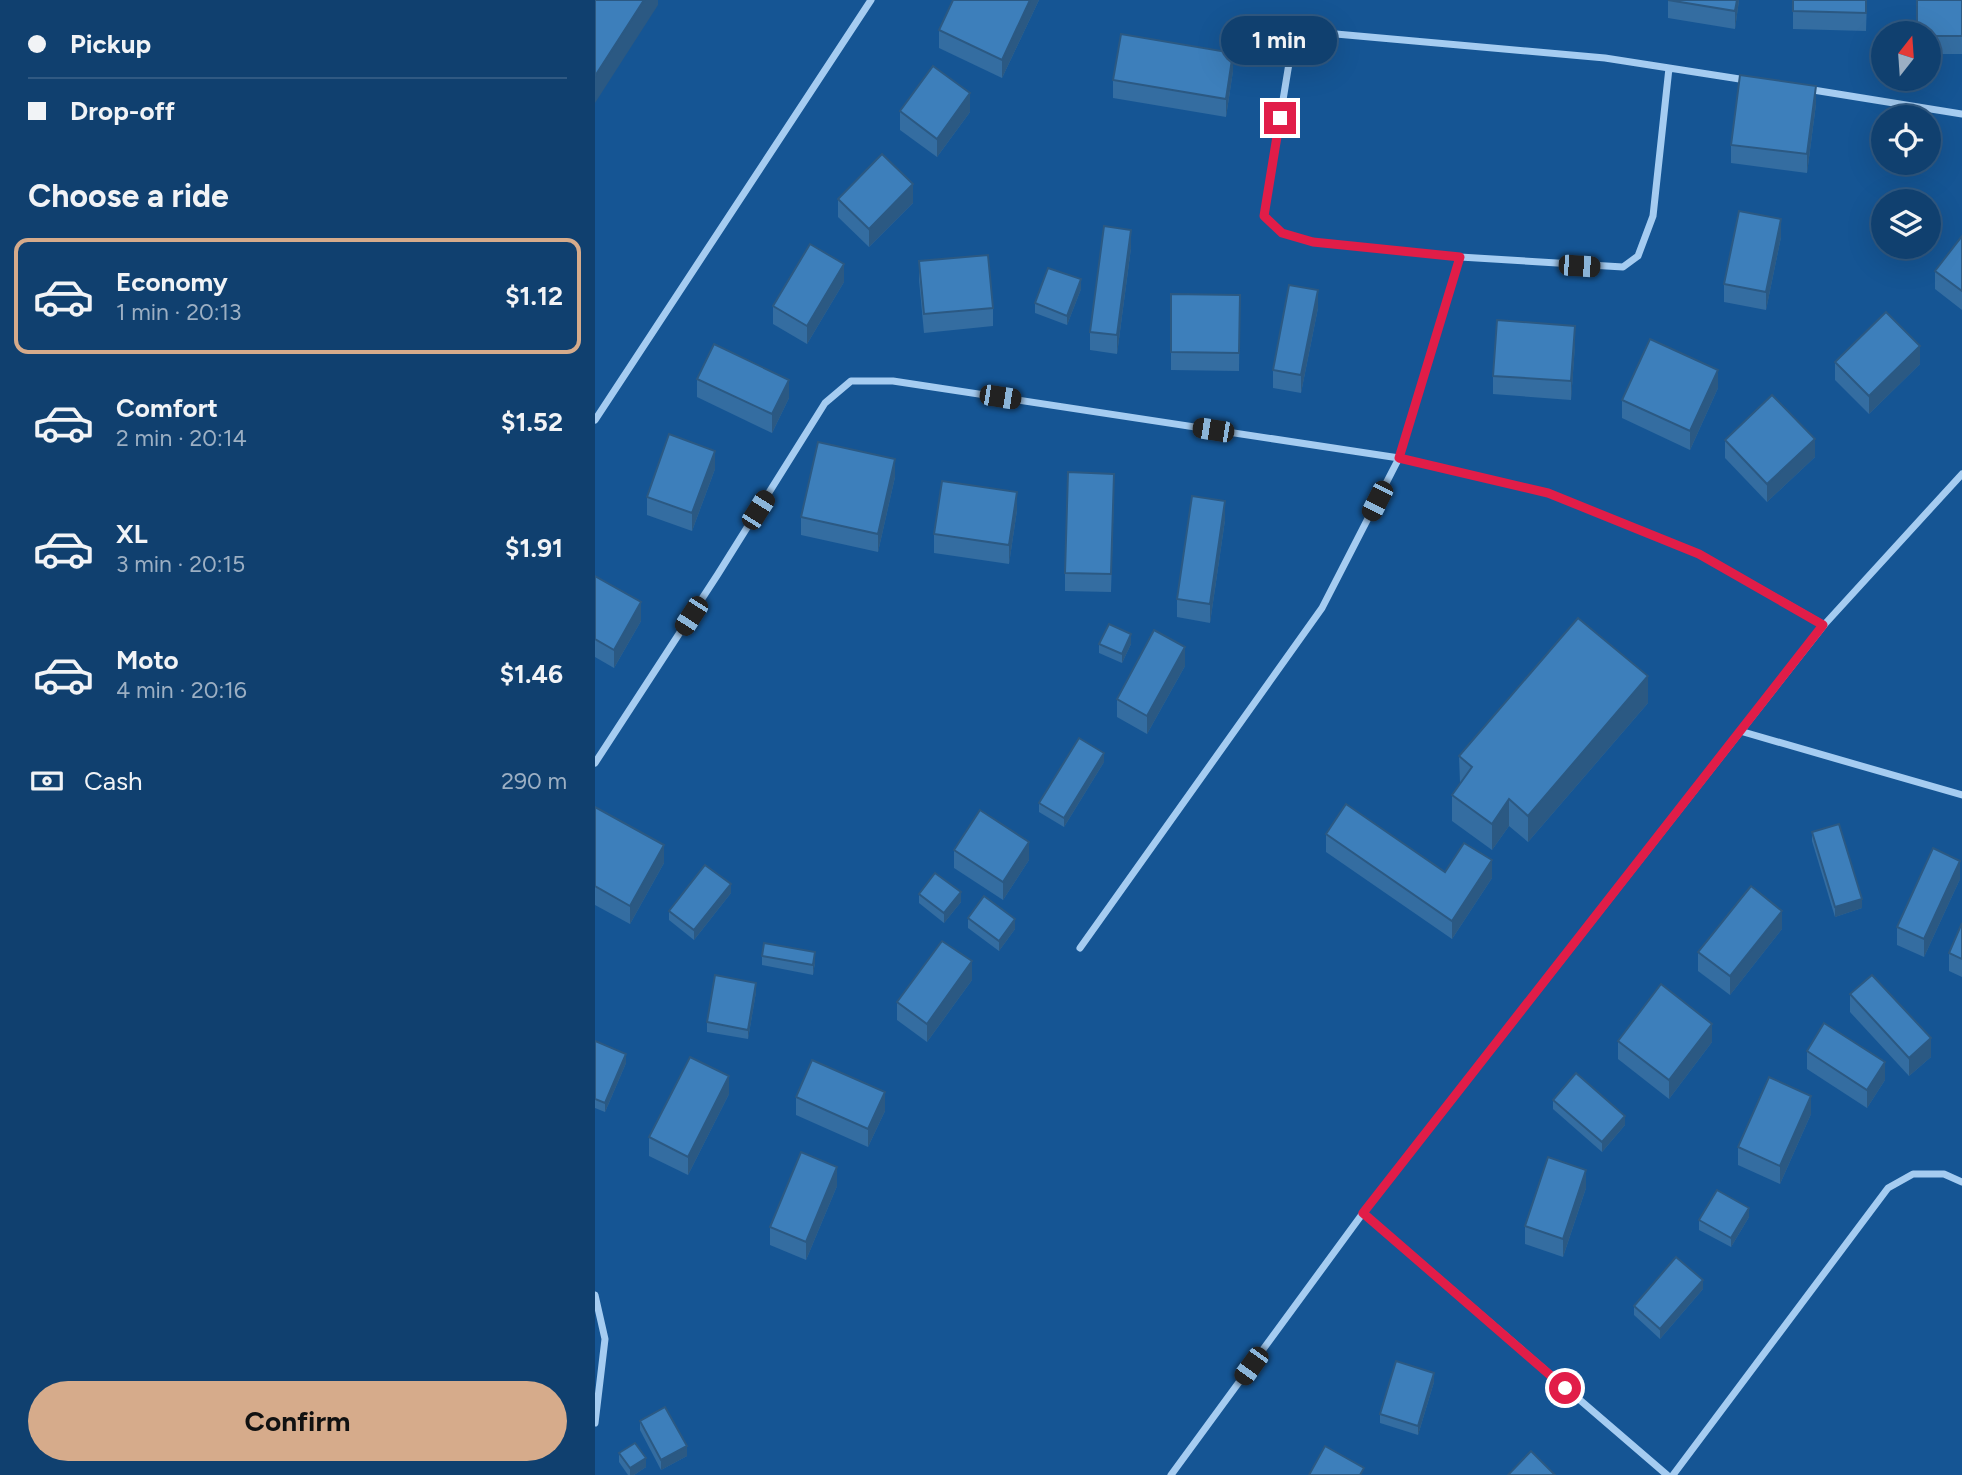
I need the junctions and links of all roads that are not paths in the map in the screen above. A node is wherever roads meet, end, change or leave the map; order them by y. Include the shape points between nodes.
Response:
1 (870, 0) edge
2 (1669, 68) junction
3 (1749, 80) edge
4 (1802, 89) edge
5 (1962, 114) edge
6 (1460, 257) junction
7 (595, 420) edge
8 (1399, 458) junction
9 (1962, 474) edge
10 (1823, 625) junction
11 (1740, 731) junction
12 (595, 763) edge
13 (1962, 794) edge
14 (1080, 948) dead end
15 (1962, 1182) edge
16 (1363, 1213) junction
17 (595, 1295) edge
18 (595, 1423) edge
19 (1171, 1475) edge
20 (1667, 1475) edge
21 (1673, 1475) edge

1 - 7 street
2 - 3 street
2 - 6 street via 1653,216 1638,256 1623,267 1603,268
2 - 6 street via 1336,34 1292,45 1264,216 1282,233 1313,242
4 - 5 street
6 - 8 street
8 - 10 street via 1548,493 1699,554
8 - 12 street via 893,381 851,381 825,403
8 - 14 street via 1322,608
9 - 10 street
10 - 11 street
11 - 13 street
11 - 16 street
15 - 21 street via 1944,1174 1913,1174 1888,1188
16 - 19 street
16 - 20 street
17 - 18 street via 605,1339

